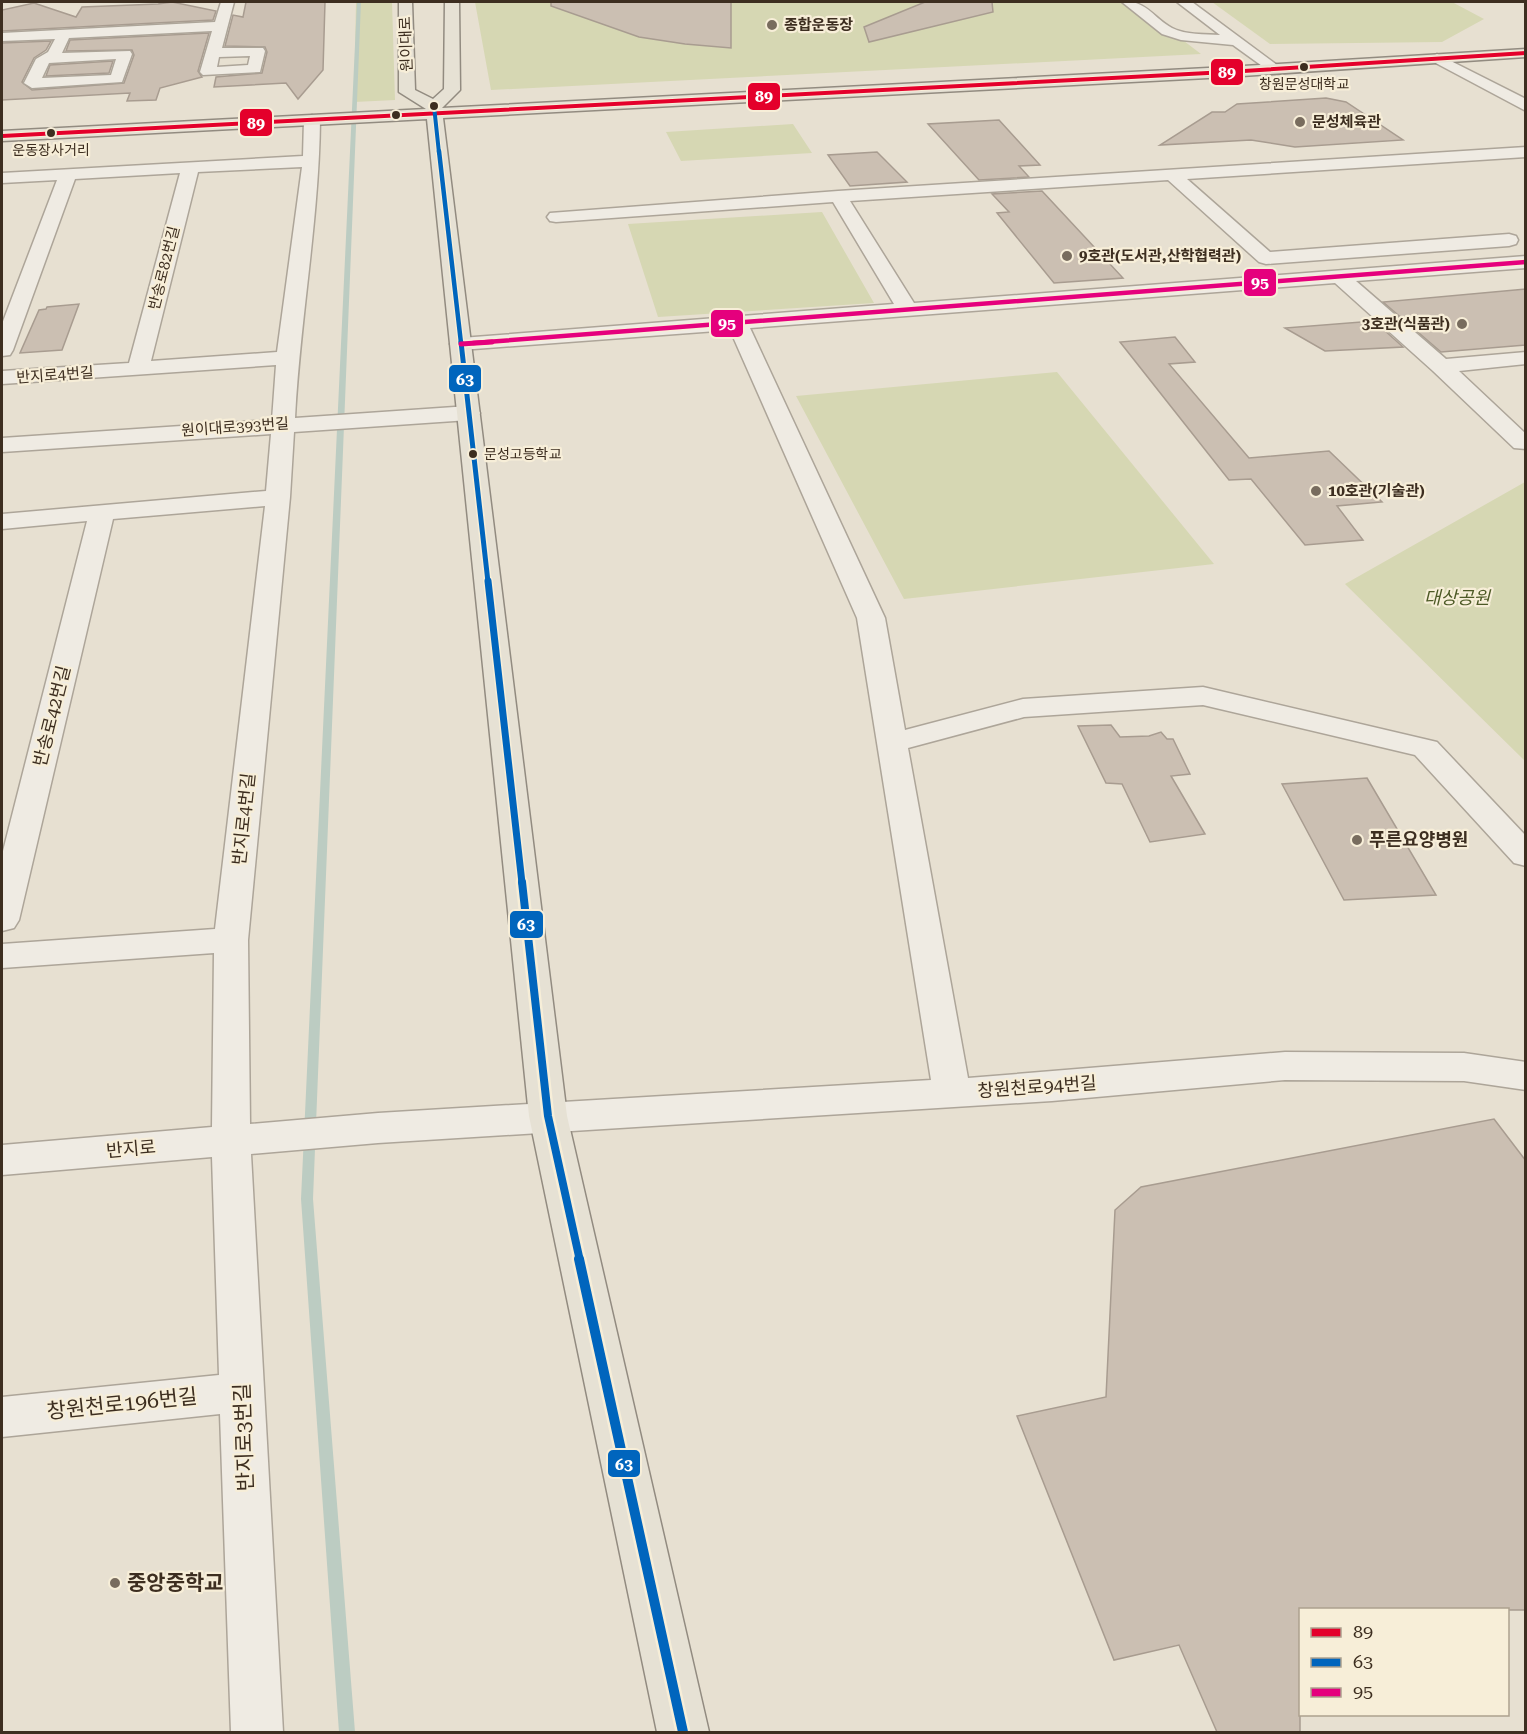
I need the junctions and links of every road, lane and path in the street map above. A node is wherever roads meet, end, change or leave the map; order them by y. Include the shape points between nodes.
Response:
1 (226, 2) edge
2 (405, 2) edge
3 (452, 2) edge
4 (1134, 5) edge
5 (1177, 6) edge
6 (220, 26) junction
7 (64, 34) junction
8 (2, 37) edge
9 (1237, 41) junction
10 (213, 53) dead end
11 (1526, 53) edge
12 (44, 58) junction
13 (1437, 58) junction
14 (1274, 68) junction
15 (1526, 106) edge
16 (434, 110) junction
17 (318, 119) junction
18 (2, 136) edge
19 (1523, 153) edge
20 (311, 161) junction
21 (190, 168) junction
22 (68, 174) junction
23 (1171, 174) junction
24 (2, 178) edge
25 (838, 196) junction
26 (556, 217) dead end
27 (1526, 239) edge
28 (1266, 258) junction
29 (1526, 262) edge
30 (1339, 276) junction
31 (1278, 281) junction
32 (908, 310) junction
33 (737, 323) junction
34 (461, 344) junction
35 (2, 350) edge
36 (287, 358) junction
37 (1526, 358) edge
38 (1441, 366) junction
39 (138, 369) junction
40 (2, 378) edge
41 (469, 413) junction
42 (281, 424) junction
43 (1522, 443) dead end
44 (2, 445) edge
45 (278, 498) junction
46 (102, 513) junction
47 (2, 522) edge
48 (892, 743) junction
49 (1526, 856) edge
50 (2, 920) edge
51 (231, 940) junction
52 (2, 956) edge
53 (1526, 1076) edge
54 (952, 1092) junction
55 (548, 1116) junction
56 (245, 1140) junction
57 (2, 1160) edge
58 (242, 1392) junction
59 (2, 1417) edge
60 (257, 1732) edge
61 (683, 1732) edge

1 - 6 street
2 - 16 main road, 원이대로 via 407,92
3 - 16 main road via 452,90
4 - 5 street
4 - 9 street via 1167,31 1181,36
5 - 9 street
6 - 7 street
6 - 10 street
7 - 8 street
7 - 12 street via 54,55
9 - 14 street
11 - 13 main road
12 - 12 street via 33,83 117,79 125,54
13 - 14 main road
13 - 15 street
14 - 16 main road
16 - 17 main road
16 - 34 main road
17 - 18 main road
17 - 20 street, 반지로4번길
19 - 23 street
20 - 21 street
20 - 36 street, 반지로4번길
21 - 22 street
21 - 39 street, 반송로82번길
22 - 24 street
22 - 35 street
23 - 25 street
23 - 28 street
25 - 26 street
25 - 32 street
27 - 28 street
28 - 31 street via 1252,259
29 - 30 street
30 - 31 street
30 - 38 street
31 - 32 street
32 - 33 street
33 - 34 street
33 - 48 street via 871,618
34 - 41 main road
36 - 39 street, 반지로4번길
36 - 42 street, 반지로4번길
37 - 38 street
38 - 43 street
39 - 40 street, 반지로4번길
41 - 42 street, 원이대로393번길
41 - 55 main road
42 - 44 street, 원이대로393번길
42 - 45 street, 반지로4번길
45 - 46 street
45 - 51 street, 반지로4번길
46 - 47 street
46 - 50 street, 반송로42번길
48 - 49 street via 1023,708 1203,696 1426,748
48 - 54 street
51 - 52 street
51 - 56 street, 반지로4번길
53 - 54 street, 창원천로94번길 via 1464,1067 1285,1066
54 - 55 street, 창원천로94번길
55 - 56 street, 반지로
55 - 61 main road
56 - 57 street, 반지로
56 - 58 street, 반지로3번길
58 - 59 street, 창원천로196번길
58 - 60 street, 반지로3번길

